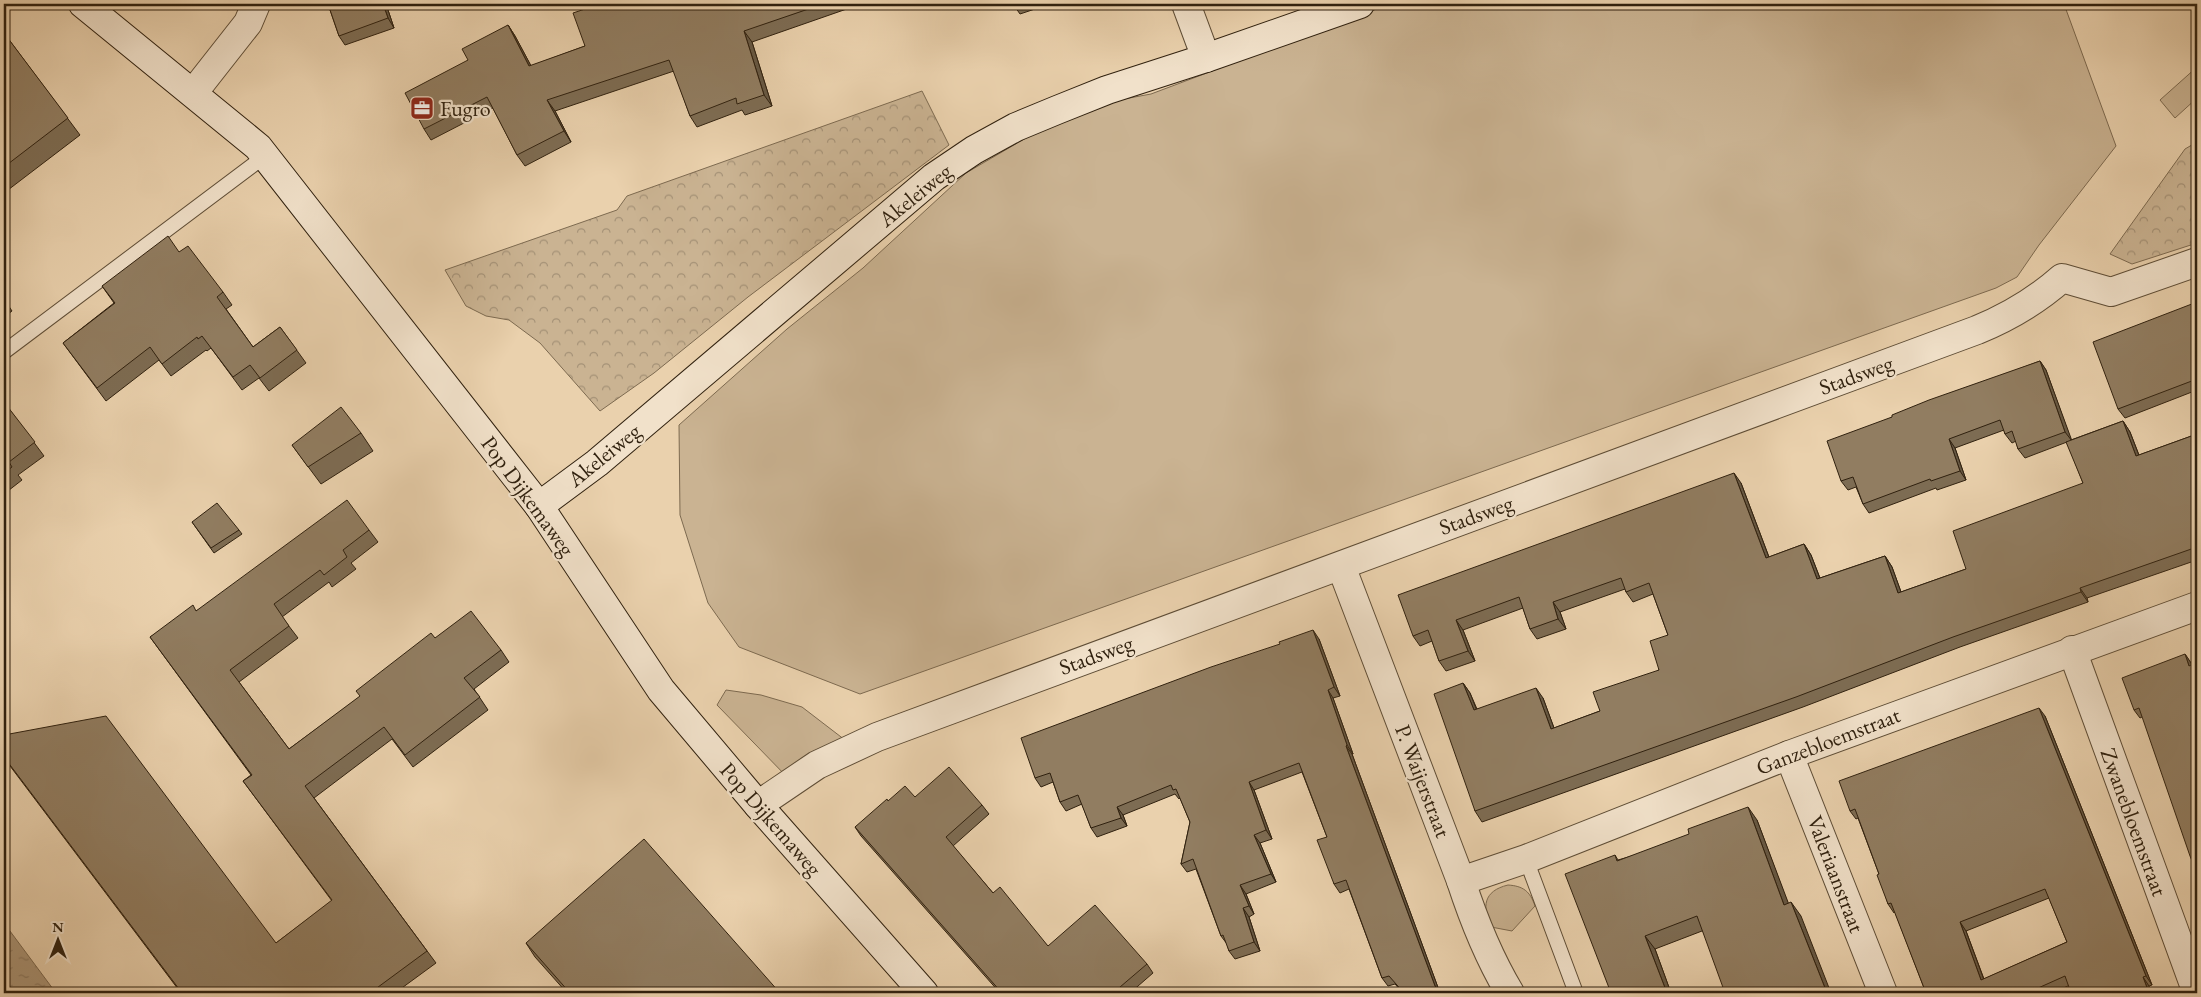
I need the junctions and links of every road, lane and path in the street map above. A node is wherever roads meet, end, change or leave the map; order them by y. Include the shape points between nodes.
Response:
1 (83, 4) edge
2 (256, 4) edge
3 (1186, 4) edge
4 (1360, 4) edge
5 (1206, 58) junction
6 (193, 92) junction
7 (265, 156) junction
8 (2197, 262) edge
9 (4, 352) edge
10 (540, 506) junction
11 (1341, 566) junction
12 (2197, 606) edge
13 (2072, 650) junction
14 (1790, 755) junction
15 (758, 805) junction
16 (1526, 859) junction
17 (1461, 881) junction
18 (924, 993) edge
19 (1510, 993) edge
20 (1576, 993) edge
21 (1882, 993) edge
22 (2197, 993) edge

1 - 6 street, Pop Dijkemaweg
2 - 6 street via 248,24
3 - 5 street
4 - 5 street, Akeleiweg
5 - 10 street, Akeleiweg via 1091,97 1016,127 974,150 934,177 604,457
6 - 7 street, Pop Dijkemaweg
7 - 9 lane
7 - 10 street, Pop Dijkemaweg
8 - 11 street, Stadsweg via 2111,292 2062,278 2040,298 1999,321
10 - 15 street, Pop Dijkemaweg via 661,690
11 - 15 street, Stadsweg via 877,737 817,765
11 - 17 street, P. Waijerstraat
12 - 13 street, Ganzebloemstraat
13 - 14 street, Ganzebloemstraat
13 - 22 street, Zwanebloemstraat
14 - 16 street, Ganzebloemstraat
14 - 21 street, Valeriaanstraat
15 - 18 street, Pop Dijkemaweg
16 - 17 street, Ganzebloemstraat
16 - 20 lane
17 - 19 street, P. Waijerstraat via 1485,946

